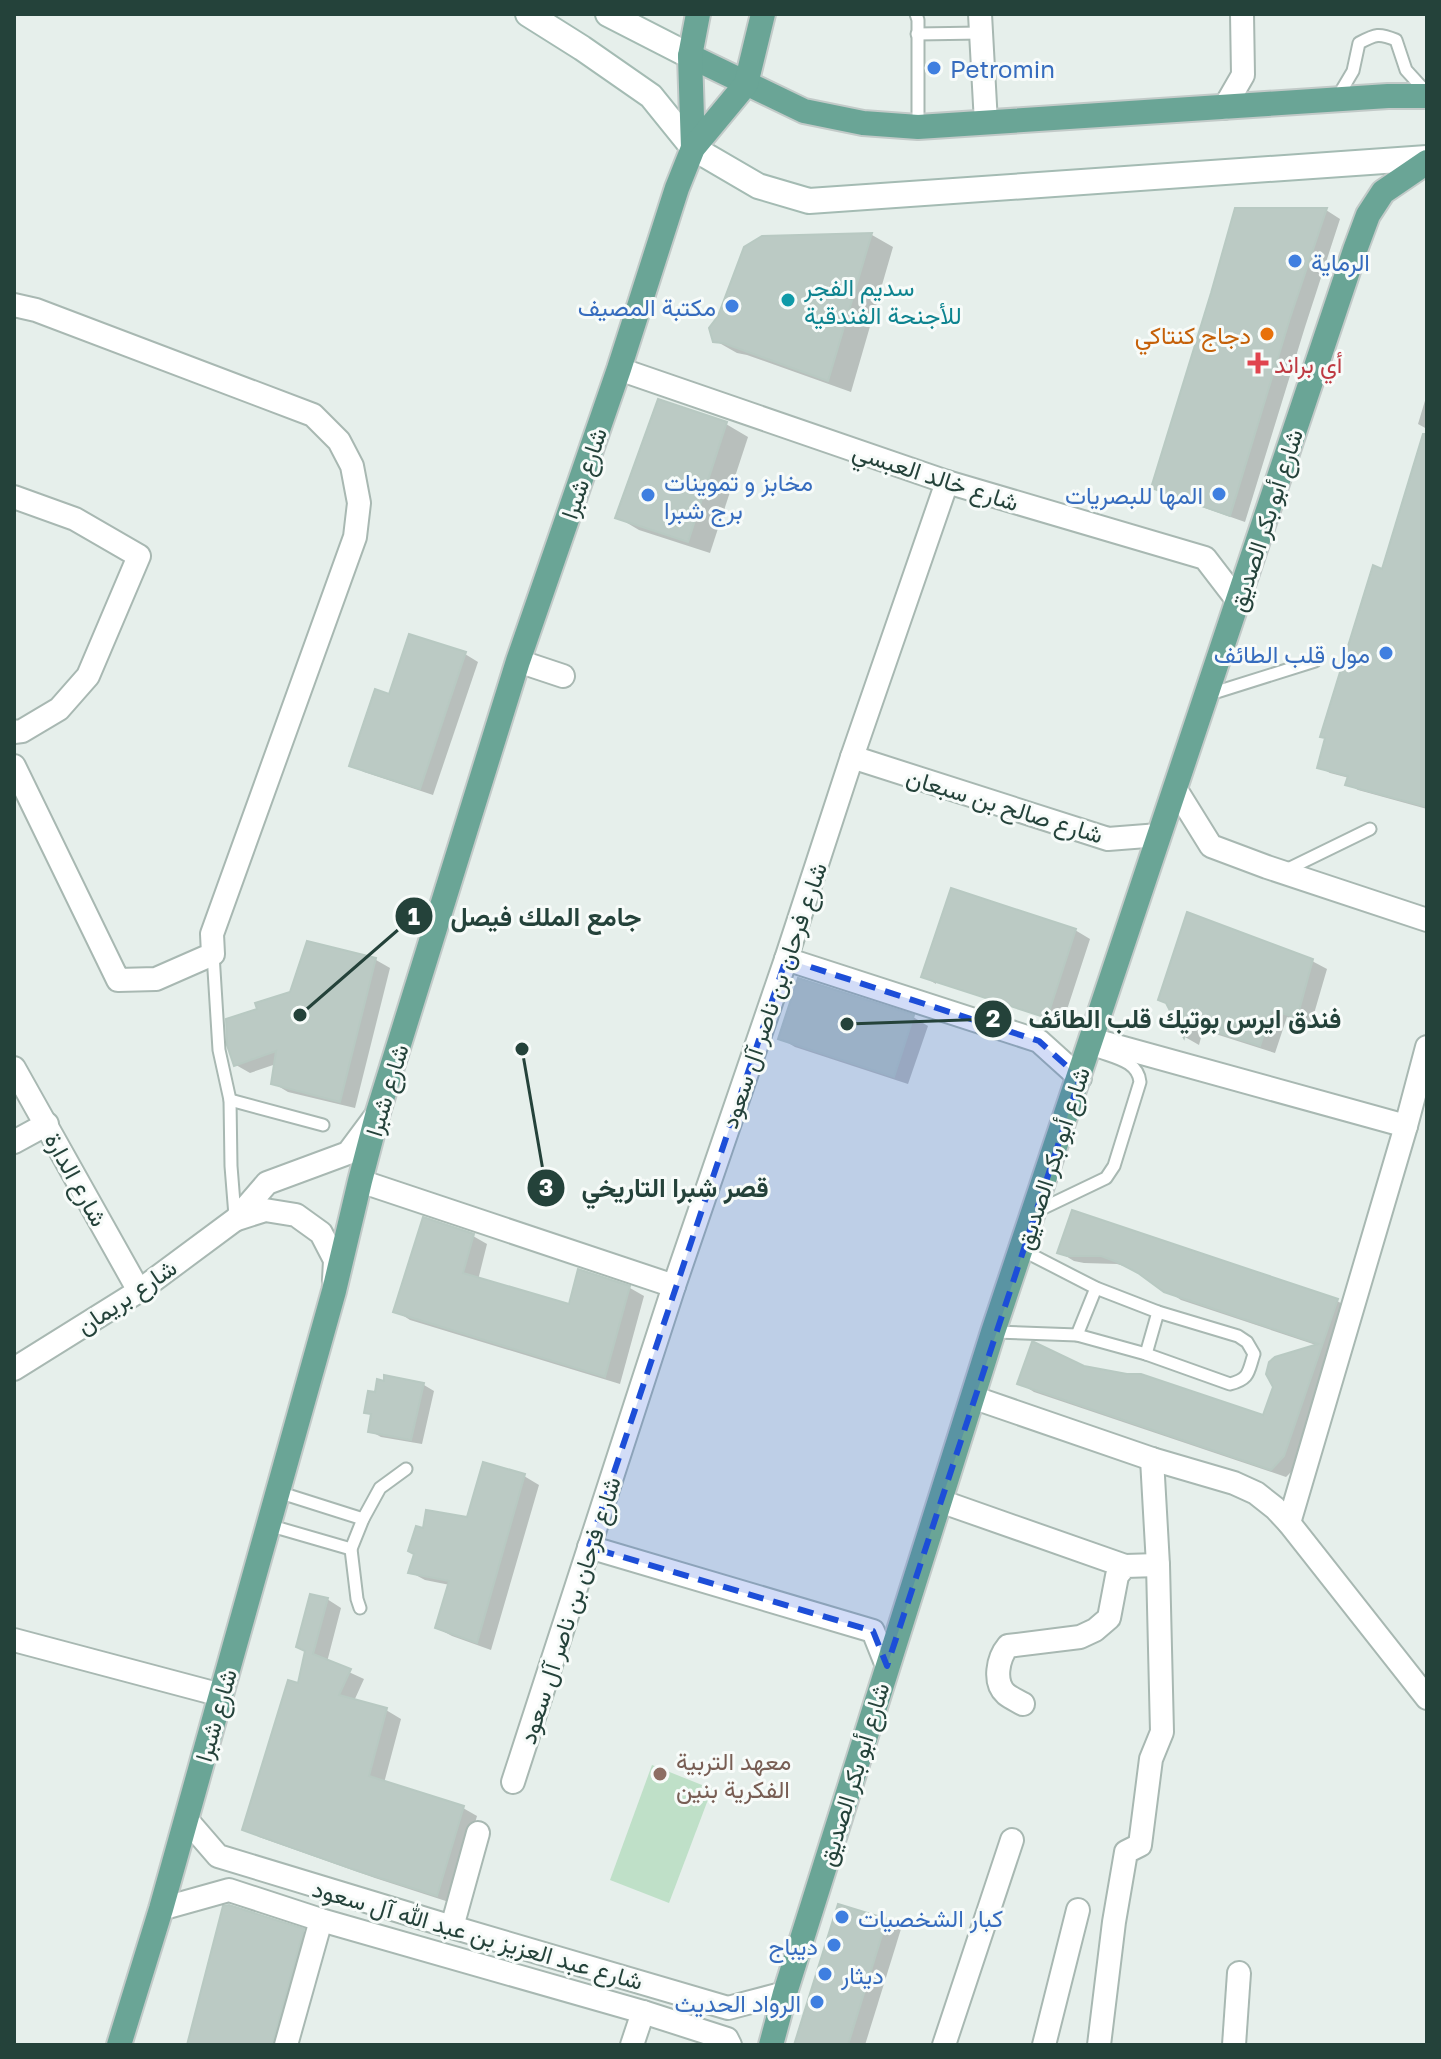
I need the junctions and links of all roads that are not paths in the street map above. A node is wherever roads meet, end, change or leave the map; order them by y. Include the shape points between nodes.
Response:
1 (528, 14) edge
2 (608, 14) edge
3 (698, 14) edge
4 (763, 14) edge
5 (916, 14) edge
6 (1242, 14) edge
7 (980, 24) edge
8 (917, 34) junction
9 (690, 56) junction
10 (746, 84) junction
11 (1427, 94) edge
12 (1336, 100) junction
13 (1224, 108) junction
14 (986, 123) junction
15 (918, 127) junction
16 (693, 148) junction
17 (1427, 160) edge
18 (14, 305) edge
19 (619, 369) junction
20 (947, 482) junction
21 (14, 497) edge
22 (1238, 601) junction
23 (518, 661) junction
24 (1315, 661) dead end
25 (563, 676) dead end
26 (1206, 695) junction
27 (14, 732) edge
28 (852, 757) junction
29 (14, 766) edge
30 (1175, 788) junction
31 (1370, 829) dead end
32 (1159, 835) junction
33 (1282, 872) junction
34 (1427, 920) edge
35 (213, 954) junction
36 (786, 959) junction
37 (1090, 1043) junction
38 (1427, 1047) edge
39 (14, 1068) edge
40 (1080, 1078) junction
41 (230, 1100) junction
42 (378, 1112) junction
43 (47, 1124) junction
44 (323, 1125) dead end
45 (1406, 1126) junction
46 (14, 1142) edge
47 (360, 1181) junction
48 (1034, 1212) junction
49 (236, 1219) junction
50 (1022, 1250) junction
51 (674, 1286) junction
52 (1096, 1288) junction
53 (139, 1291) junction
54 (334, 1291) junction
55 (1158, 1312) junction
56 (993, 1332) junction
57 (1077, 1335) junction
58 (1146, 1354) junction
59 (14, 1369) edge
60 (972, 1397) junction
61 (1152, 1459) junction
62 (406, 1469) dead end
63 (277, 1492) junction
64 (940, 1501) junction
65 (363, 1519) junction
66 (1289, 1523) junction
67 (268, 1525) junction
68 (589, 1547) junction
69 (351, 1549) junction
70 (1158, 1565) junction
71 (1125, 1566) junction
72 (360, 1608) dead end
73 (14, 1640) edge
74 (887, 1666) junction
75 (221, 1695) junction
76 (1427, 1698) edge
77 (1023, 1704) dead end
78 (513, 1782) dead end
79 (186, 1819) junction
80 (478, 1833) dead end
81 (1012, 1840) dead end
82 (161, 1909) junction
83 (1078, 1910) dead end
84 (321, 1920) junction
85 (452, 1927) junction
86 (1239, 1973) dead end
87 (785, 1993) junction
88 (643, 2012) junction
89 (119, 2045) edge
90 (286, 2045) edge
91 (632, 2045) edge
92 (730, 2045) edge
93 (771, 2045) edge
94 (944, 2045) edge
95 (1044, 2045) edge
96 (1099, 2045) edge
97 (1234, 2045) edge

1 - 16 main road via 651,96
2 - 9 main road
3 - 9 main road
4 - 10 main road
5 - 8 lane
6 - 13 street via 1243,75
7 - 8 lane
7 - 14 street
8 - 15 lane
9 - 10 main road
9 - 16 main road
10 - 15 main road via 804,111
10 - 16 main road
11 - 12 main road
11 - 12 lane via 1406,70 1396,40 1374,35 1359,43 1353,71
12 - 13 main road
13 - 14 main road
14 - 15 main road
16 - 17 main road via 758,186 809,201
16 - 19 main road, شارع شبرا
17 - 22 main road, شارع أبو بكر الصديق via 1383,192 1368,215
18 - 35 street via 313,415 339,441 352,466 359,503 355,537 212,934
19 - 20 street, شارع خالد العبسي via 796,437
19 - 23 main road, شارع شبرا
20 - 22 street, شارع خالد العبسي via 1205,558
20 - 28 street, شارع فرحان بن ناصر آل سعود
21 - 27 street via 75,519 139,556 88,676 59,709
22 - 26 main road, شارع أبو بكر الصديق
23 - 25 street
23 - 42 main road, شارع شبرا
24 - 26 lane
26 - 30 main road, شارع أبو بكر الصديق
28 - 32 street, شارع صالح بن سبعان via 1108,839
28 - 36 street, شارع فرحان بن ناصر آل سعود
29 - 35 street via 118,980 156,979
30 - 32 main road, شارع أبو بكر الصديق
30 - 33 street via 1211,846
31 - 33 lane
32 - 37 main road, شارع أبو بكر الصديق
33 - 34 street
35 - 41 lane via 219,1050
36 - 40 street via 1039,1041
36 - 51 street, شارع فرحان بن ناصر آل سعود
37 - 40 main road, شارع أبو بكر الصديق
37 - 45 street
37 - 48 lane via 1139,1073 1114,1166 1106,1178
38 - 45 street
39 - 43 street, شارع الدارة
40 - 48 main road, شارع أبو بكر الصديق
41 - 44 lane
41 - 49 lane
42 - 47 main road, شارع شبرا
42 - 49 street via 348,1153 267,1183
43 - 46 street
43 - 53 street, شارع الدارة
45 - 66 street
47 - 51 street
47 - 54 main road, شارع شبرا
48 - 50 main road, شارع أبو بكر الصديق
49 - 53 street, شارع بريمان
49 - 54 street via 265,1210 296,1215 321,1233 335,1260
50 - 52 lane
50 - 56 main road, شارع أبو بكر الصديق
51 - 68 street, شارع فرحان بن ناصر آل سعود
52 - 55 lane
52 - 57 lane
53 - 59 street, شارع بريمان
54 - 63 main road, شارع شبرا
55 - 58 lane
55 - 58 lane via 1238,1336 1254,1354 1247,1376 1230,1384
56 - 57 lane
56 - 60 main road, شارع أبو بكر الصديق
57 - 58 lane
60 - 61 street
60 - 64 main road, شارع أبو بكر الصديق
61 - 66 street via 1256,1493
61 - 70 street
62 - 65 lane via 380,1488
63 - 65 lane
63 - 67 main road, شارع شبرا
64 - 71 street
64 - 74 main road, شارع أبو بكر الصديق
65 - 69 lane
66 - 76 street
67 - 69 lane
67 - 75 main road, شارع شبرا
68 - 74 street via 873,1631
68 - 78 street, شارع فرحان بن ناصر آل سعود
69 - 72 lane
70 - 71 street
70 - 96 street via 1162,1732 1151,1759 1140,1845 1126,1852
71 - 77 street via 1117,1576 1109,1618 1095,1630 1080,1637 1008,1646 1001,1654 999,1684
73 - 75 street
74 - 87 main road, شارع أبو بكر الصديق
75 - 79 main road, شارع شبرا
79 - 82 main road, شارع شبرا
79 - 85 street, شارع عبد العزيز بن عبد الله آل سعود via 218,1856
80 - 85 street
81 - 94 street
82 - 84 street, شارع عبد العزيز بن عبد الله آل سعود via 229,1890
82 - 89 main road, شارع شبرا
83 - 95 street
84 - 88 street, شارع عبد العزيز بن عبد الله آل سعود
84 - 90 street
85 - 87 street, شارع عبد العزيز بن عبد الله آل سعود via 728,2008
86 - 97 street
87 - 93 main road, شارع أبو بكر الصديق
88 - 91 street
88 - 92 street, شارع عبد العزيز بن عبد الله آل سعود via 727,2039

